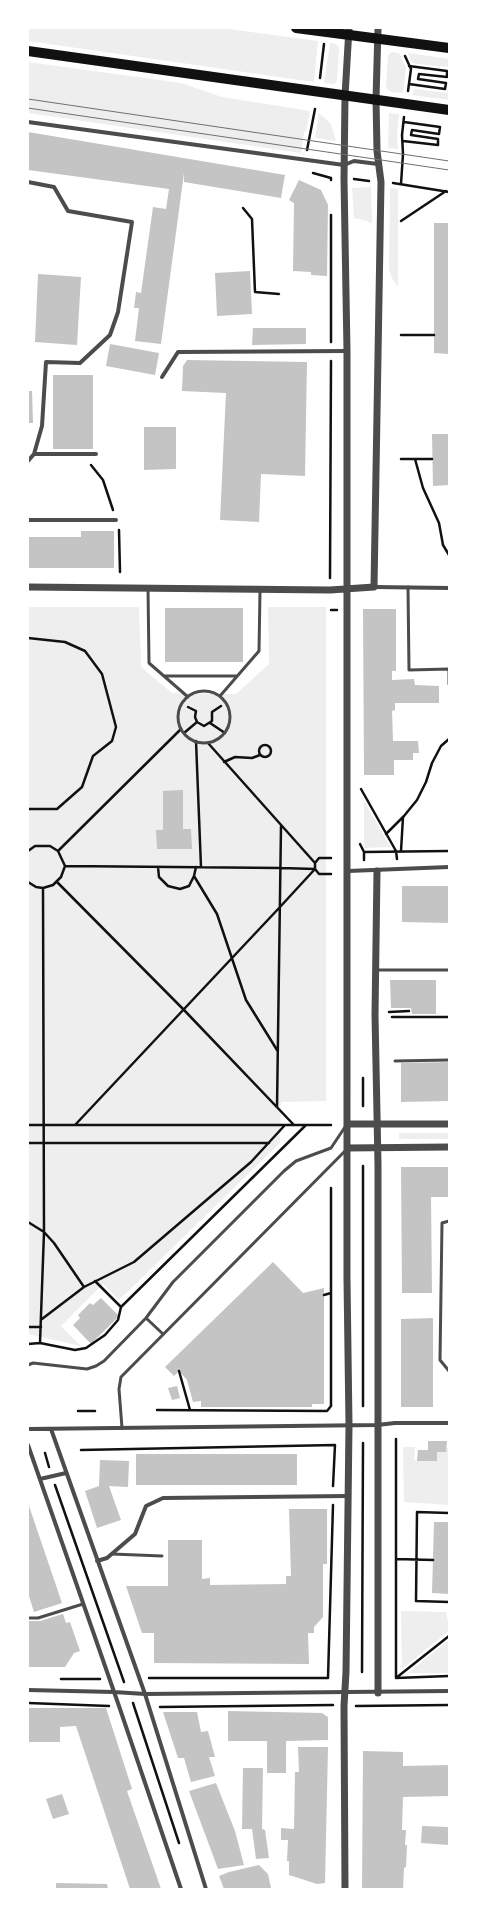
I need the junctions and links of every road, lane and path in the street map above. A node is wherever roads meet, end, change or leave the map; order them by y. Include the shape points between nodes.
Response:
1 (296, 28) edge
2 (378, 28) edge
3 (349, 32) edge
4 (377, 40) junction
5 (323, 47) dead end
6 (449, 48) edge
7 (28, 51) edge
8 (403, 52) dead end
9 (409, 66) junction
10 (320, 78) dead end
11 (409, 84) junction
12 (408, 94) dead end
13 (345, 96) junction
14 (376, 99) junction
15 (315, 109) dead end
16 (449, 110) edge
17 (404, 115) dead end
18 (28, 122) edge
19 (404, 122) junction
20 (311, 134) dead end
21 (403, 141) junction
22 (378, 164) junction
23 (344, 165) junction
24 (331, 178) dead end
25 (352, 179) dead end
26 (28, 182) edge
27 (372, 182) dead end
28 (390, 183) dead end
29 (402, 184) junction
30 (331, 186) dead end
31 (448, 192) edge
32 (243, 208) dead end
33 (331, 209) dead end
34 (401, 220) dead end
35 (279, 294) dead end
36 (401, 335) dead end
37 (434, 335) dead end
38 (331, 350) junction
39 (347, 351) junction
40 (162, 377) dead end
41 (34, 454) junction
42 (82, 454) junction
43 (96, 454) dead end
44 (401, 459) dead end
45 (415, 459) junction
46 (432, 459) dead end
47 (28, 461) edge
48 (28, 520) edge
49 (116, 520) junction
50 (449, 555) edge
51 (120, 572) dead end
52 (330, 578) dead end
53 (28, 587) edge
54 (374, 587) junction
55 (408, 587) junction
56 (148, 588) junction
57 (449, 588) edge
58 (260, 589) junction
59 (347, 589) junction
60 (28, 638) edge
61 (164, 676) junction
62 (237, 676) junction
63 (449, 684) edge
64 (220, 696) junction
65 (188, 697) junction
66 (182, 703) junction
67 (226, 703) junction
68 (197, 722) junction
69 (210, 723) junction
70 (181, 729) junction
71 (184, 733) junction
72 (225, 733) junction
73 (449, 739) edge
74 (196, 741) junction
75 (208, 743) junction
76 (260, 754) junction
77 (224, 762) junction
78 (361, 789) dead end
79 (28, 809) edge
80 (403, 817) junction
81 (281, 826) junction
82 (386, 834) junction
83 (28, 850) edge
84 (58, 851) junction
85 (396, 851) junction
86 (401, 851) junction
87 (449, 851) edge
88 (364, 852) dead end
89 (332, 858) dead end
90 (397, 861) dead end
91 (315, 863) junction
92 (65, 866) junction
93 (158, 867) junction
94 (196, 867) junction
95 (201, 867) junction
96 (449, 867) edge
97 (281, 868) junction
98 (315, 869) junction
99 (348, 871) junction
100 (377, 871) junction
101 (331, 874) dead end
102 (194, 876) junction
103 (28, 882) edge
104 (57, 882) junction
105 (43, 888) junction
106 (280, 907) junction
107 (232, 960) junction
108 (376, 970) junction
109 (449, 970) edge
110 (184, 1010) junction
111 (389, 1012) dead end
112 (392, 1017) dead end
113 (409, 1017) junction
114 (449, 1017) edge
115 (278, 1051) junction
116 (449, 1060) edge
117 (394, 1061) dead end
118 (356, 1106) dead end
119 (369, 1106) dead end
120 (277, 1107) junction
121 (347, 1124) junction
122 (377, 1124) junction
123 (449, 1124) edge
124 (28, 1125) edge
125 (43, 1125) junction
126 (75, 1125) junction
127 (285, 1125) junction
128 (294, 1125) junction
129 (306, 1125) junction
130 (331, 1125) dead end
131 (28, 1143) edge
132 (43, 1143) junction
133 (270, 1143) junction
134 (377, 1147) junction
135 (449, 1147) edge
136 (347, 1148) junction
137 (369, 1165) dead end
138 (363, 1166) junction
139 (357, 1168) dead end
140 (331, 1188) dead end
141 (449, 1221) edge
142 (28, 1222) edge
143 (44, 1232) junction
144 (95, 1281) junction
145 (84, 1286) junction
146 (331, 1293) junction
147 (324, 1295) dead end
148 (122, 1307) junction
149 (146, 1318) junction
150 (42, 1319) junction
151 (28, 1327) edge
152 (41, 1327) junction
153 (164, 1334) junction
154 (40, 1343) junction
155 (28, 1344) edge
156 (28, 1365) edge
157 (449, 1371) edge
158 (179, 1372) dead end
159 (358, 1406) dead end
160 (363, 1406) junction
161 (368, 1406) dead end
162 (157, 1410) dead end
163 (190, 1410) junction
164 (78, 1411) dead end
165 (95, 1411) dead end
166 (449, 1423) edge
167 (349, 1425) junction
168 (377, 1426) junction
169 (122, 1428) junction
170 (28, 1429) edge
171 (51, 1429) junction
172 (396, 1439) dead end
173 (363, 1443) dead end
174 (28, 1445) edge
175 (45, 1453) dead end
176 (66, 1473) junction
177 (52, 1476) junction
178 (40, 1479) junction
179 (347, 1496) junction
180 (449, 1513) edge
181 (111, 1554) junction
182 (162, 1556) dead end
183 (396, 1559) junction
184 (417, 1559) junction
185 (433, 1560) dead end
186 (97, 1561) junction
187 (449, 1602) edge
188 (83, 1604) junction
189 (28, 1618) edge
190 (449, 1636) edge
191 (120, 1671) junction
192 (369, 1671) dead end
193 (356, 1672) dead end
194 (362, 1672) junction
195 (107, 1674) junction
196 (137, 1674) junction
197 (449, 1676) edge
198 (328, 1678) dead end
199 (396, 1678) junction
200 (58, 1679) dead end
201 (28, 1690) edge
202 (114, 1692) junction
203 (449, 1692) edge
204 (129, 1693) junction
205 (378, 1693) junction
206 (145, 1694) junction
207 (345, 1694) junction
208 (28, 1703) edge
209 (449, 1705) edge
210 (335, 1706) dead end
211 (353, 1706) dead end
212 (120, 1709) junction
213 (150, 1710) junction
214 (179, 1844) dead end
215 (181, 1889) edge
216 (206, 1889) edge
217 (345, 1889) edge

1 - 3 main road
2 - 4 street
3 - 4 main road
3 - 13 street
4 - 6 main road
4 - 14 street
5 - 10 path
7 - 13 main road
8 - 9 path
9 - 11 path
9 - 11 path via 447,71 446,77 419,74 418,79 446,83 445,89
11 - 12 path
13 - 14 main road
13 - 23 street
14 - 16 main road
14 - 22 street
15 - 20 path
17 - 19 path
18 - 23 street
19 - 21 path
19 - 21 path via 440,127 440,134 412,130 411,136 438,139 438,145
21 - 29 path
22 - 23 street via 354,161
22 - 54 street via 381,182
23 - 39 street
24 - 30 path
25 - 27 path
26 - 41 street via 54,187 68,211 132,222 118,312 110,335 80,363 46,362 42,426
28 - 29 path
29 - 31 path
31 - 34 path
32 - 35 path via 252,219 255,292
33 - 38 path
36 - 37 path
38 - 39 street
38 - 40 street via 178,352
38 - 52 path
39 - 59 street
41 - 42 street
41 - 47 street
42 - 43 street
42 - 49 path via 103,480
44 - 45 path
45 - 46 path
45 - 50 path via 423,488 439,523 443,545
48 - 49 street
49 - 51 path via 119,531
53 - 56 street
54 - 55 street
54 - 59 street
55 - 57 street
55 - 63 lane via 409,670 449,669
56 - 58 street
56 - 61 lane via 149,663
58 - 59 street
58 - 62 lane via 259,651
59 - 99 street
60 - 79 path via 65,642 84,651 102,674 116,727 112,741 93,756 82,787 57,808
61 - 62 lane
61 - 65 lane
62 - 64 lane
64 - 65 lane via 199,691
64 - 67 lane
65 - 66 lane
66 - 68 path via 196,712
66 - 70 lane via 178,715
67 - 69 path via 212,712 213,718
67 - 72 lane via 230,718
68 - 69 path via 204,726
68 - 71 path
69 - 72 path
70 - 71 lane
70 - 84 path
71 - 74 lane
72 - 75 lane
73 - 80 path via 441,746 432,763 417,800
74 - 75 lane
74 - 95 path
75 - 77 path
76 - 76 path via 269,755 268,746 261,746
76 - 77 path via 252,758 235,757
77 - 81 path
78 - 82 path
80 - 82 path
80 - 86 path
81 - 91 path
81 - 97 path
82 - 85 path
83 - 84 path via 42,845
84 - 92 path
85 - 86 path
85 - 88 path
85 - 90 path
86 - 87 path
89 - 91 path via 319,858
91 - 98 path
92 - 93 path
92 - 104 path
93 - 94 path
93 - 102 path via 160,877 168,886 180,889 189,886
94 - 95 path
94 - 102 path
95 - 97 path
96 - 100 street
97 - 98 path
97 - 106 path
98 - 101 path via 319,874
98 - 106 path
99 - 100 street
99 - 121 street
100 - 108 street
102 - 107 path via 217,914
103 - 105 path
104 - 105 path
104 - 110 path
105 - 125 path
106 - 107 path
106 - 115 path
107 - 110 path
107 - 115 path via 246,1000
108 - 109 lane
108 - 122 street
110 - 120 path
110 - 126 path
111 - 113 path via 409,1010
112 - 113 path
113 - 114 path
115 - 120 path
116 - 117 lane
118 - 119 path
120 - 128 path
121 - 122 street
121 - 136 street
121 - 149 lane via 331,1148 296,1161 284,1171 173,1282
122 - 123 street
122 - 134 street
124 - 125 path
125 - 126 path
125 - 132 path
126 - 127 path
127 - 128 path
127 - 133 path
128 - 129 path
129 - 130 path
129 - 148 path
131 - 132 path
132 - 133 path
132 - 143 path
133 - 144 path via 134,1262
134 - 135 street
134 - 136 street
134 - 168 street
136 - 153 lane
136 - 167 street
137 - 138 path
138 - 139 path
138 - 160 path
140 - 146 path
141 - 157 lane via 442,1223 440,1315 440,1360
142 - 143 path
143 - 145 path via 54,1242
143 - 150 path
144 - 145 path
144 - 148 path
145 - 150 path
146 - 147 path
146 - 163 path via 331,1406 327,1411
148 - 154 path via 118,1320 105,1335 86,1348 75,1350
149 - 153 lane
149 - 156 lane via 96,1366 87,1369
150 - 152 path
151 - 152 path
152 - 154 path
153 - 169 lane via 121,1377 119,1389
154 - 155 path
158 - 163 path
159 - 160 path
160 - 161 path
162 - 163 path
164 - 165 path
166 - 168 street via 395,1423
167 - 168 street
167 - 169 street
167 - 179 street
168 - 205 street
169 - 171 street
170 - 171 street
171 - 176 street
172 - 183 path
173 - 194 path
174 - 178 street
175 - 177 path
176 - 177 street
176 - 186 street
177 - 178 street
177 - 191 path
178 - 188 street
179 - 181 street via 163,1498 146,1506 135,1534
179 - 207 street
180 - 184 path via 417,1512
181 - 182 lane
181 - 186 street
183 - 184 path
183 - 199 path
184 - 185 path
184 - 187 path via 416,1601
186 - 196 street
188 - 189 lane via 38,1618
188 - 195 street
190 - 199 path
191 - 195 path
191 - 196 path
191 - 204 path
192 - 194 path
193 - 194 path
195 - 200 path via 103,1679
195 - 202 street
196 - 198 path via 149,1678
196 - 206 street
197 - 199 path
201 - 202 street
202 - 204 street
202 - 212 street
203 - 205 street
204 - 206 street
204 - 214 path
205 - 207 street
206 - 207 street
206 - 213 street
207 - 217 street
208 - 212 path via 115,1706
209 - 211 path
210 - 213 path via 157,1707
212 - 215 street
213 - 216 street

